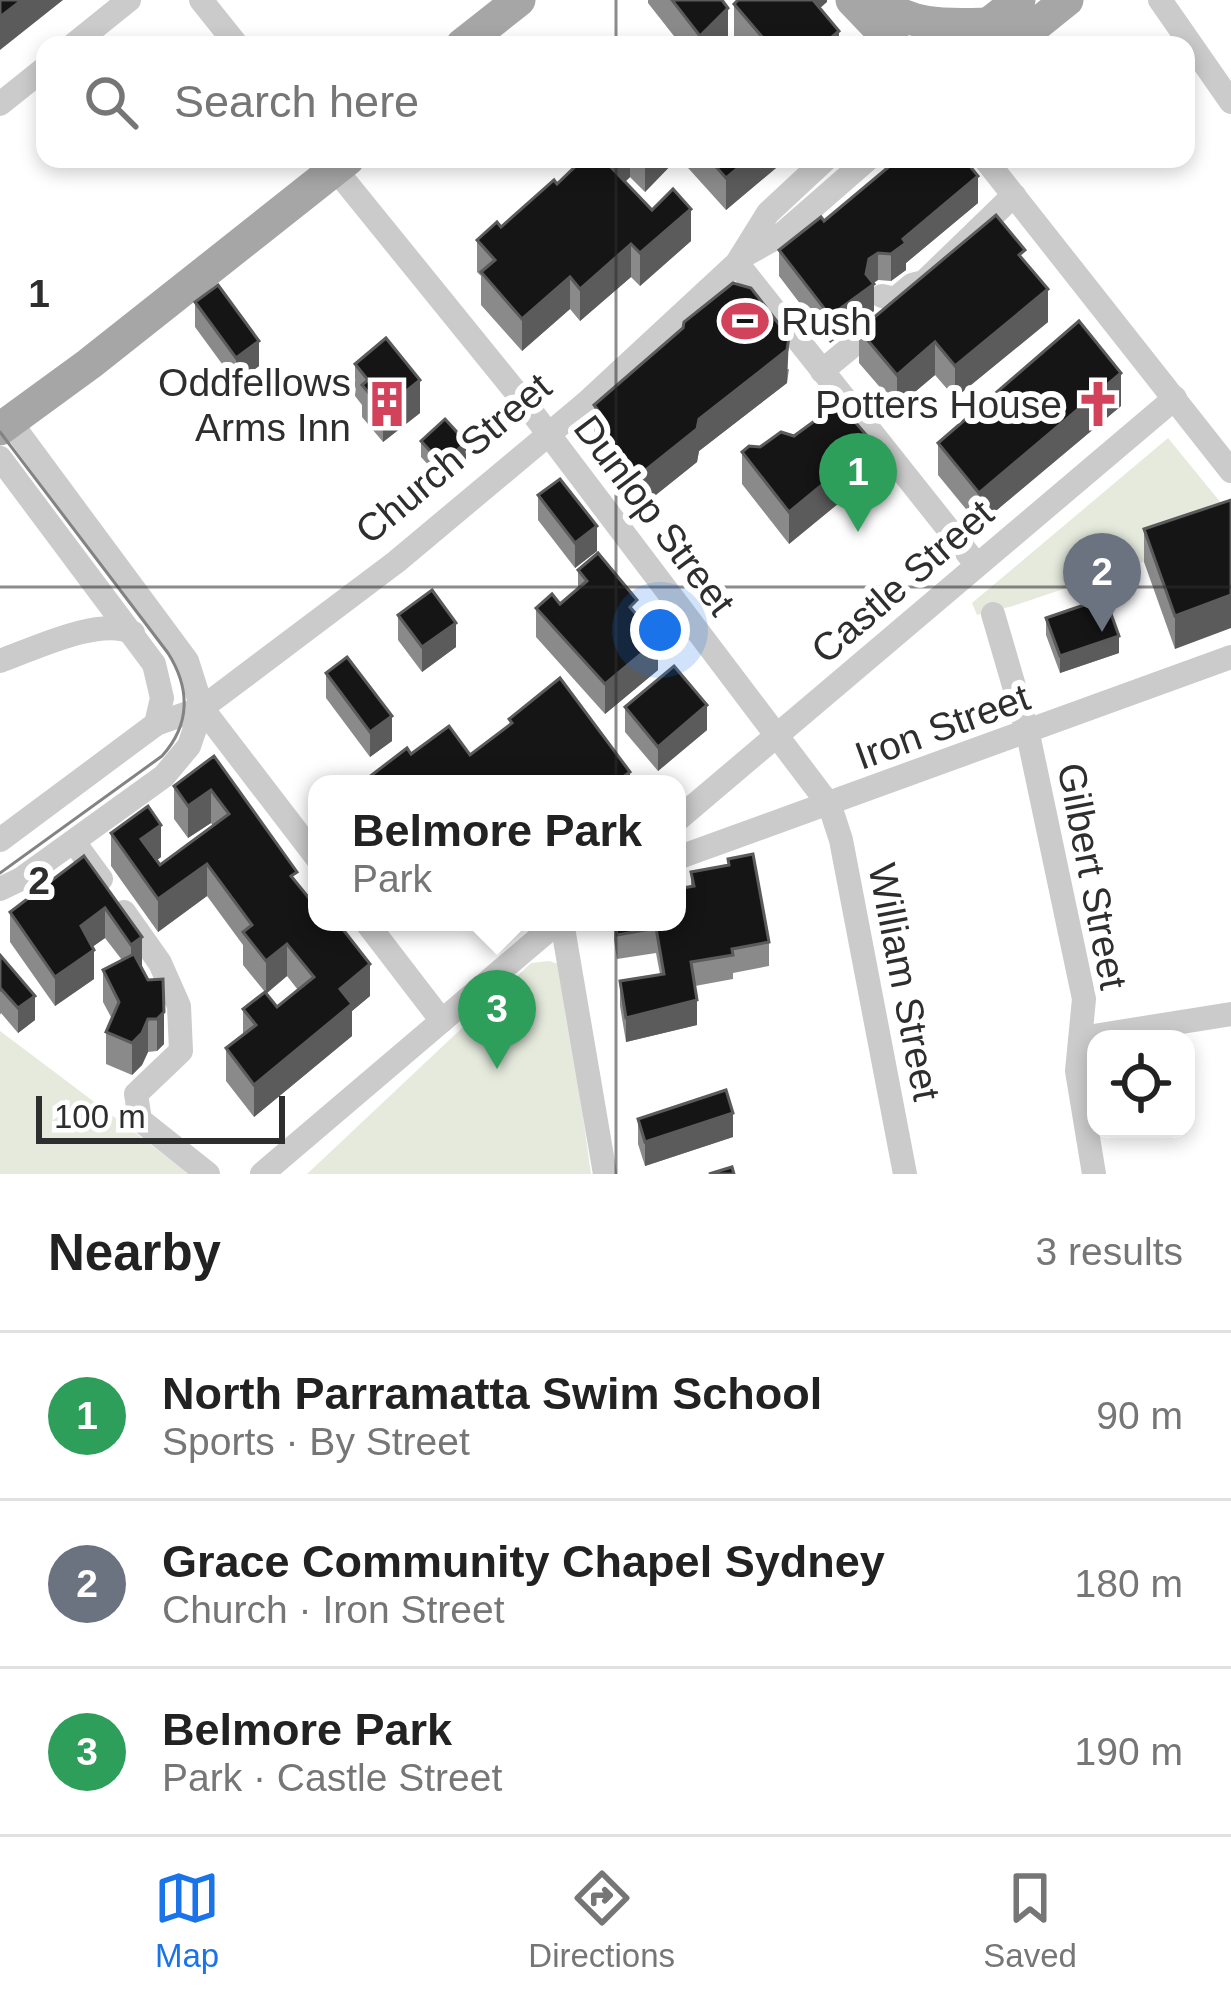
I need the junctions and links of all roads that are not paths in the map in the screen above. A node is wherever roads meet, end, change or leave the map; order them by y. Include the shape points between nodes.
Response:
1 (129, 0) edge
2 (201, 0) edge
3 (519, 0) edge
4 (546, 0) edge
5 (852, 0) edge
6 (877, 0) edge
7 (1019, 0) edge
8 (1066, 0) edge
9 (1160, 0) edge
10 (1000, 34) edge
11 (84, 36) edge
12 (230, 36) edge
13 (474, 36) edge
14 (500, 36) edge
15 (886, 36) edge
16 (1185, 36) edge
17 (1195, 50) edge
18 (36, 75) edge
19 (1231, 102) edge
20 (0, 104) edge
21 (324, 168) edge
22 (337, 168) edge
23 (816, 168) edge
24 (858, 168) edge
25 (992, 168) edge
26 (1014, 195) junction
27 (740, 260) junction
28 (882, 296) dead end
29 (873, 329) edge
30 (822, 370) junction
31 (1175, 398) junction
32 (4, 421) edge
33 (549, 434) junction
34 (0, 458) edge
35 (1231, 471) edge
36 (976, 564) junction
37 (100, 588) junction
38 (993, 614) dead end
39 (81, 633) junction
40 (133, 633) junction
41 (1231, 657) edge
42 (0, 661) edge
43 (161, 689) junction
44 (202, 708) junction
45 (156, 724) junction
46 (1028, 734) junction
47 (777, 737) junction
48 (830, 806) junction
49 (686, 813) edge
50 (0, 840) edge
51 (74, 842) junction
52 (308, 846) edge
53 (686, 856) edge
54 (0, 889) edge
55 (373, 931) edge
56 (549, 931) edge
57 (562, 931) edge
58 (1231, 1014) edge
59 (442, 1021) junction
60 (1081, 1037) junction
61 (208, 1174) edge
62 (262, 1174) edge
63 (605, 1174) edge
64 (905, 1174) edge
65 (1094, 1174) edge

1 - 11 street
2 - 12 street
3 - 13 main road
4 - 14 main road
5 - 15 main road
6 - 10 main road via 932,26
7 - 10 main road
8 - 10 main road
9 - 16 street
17 - 19 street
18 - 20 street
21 - 32 main road
22 - 33 street, Dunlop Street
23 - 27 street, Church Street via 768,213
24 - 27 street, Church Street via 782,235
25 - 26 street
26 - 28 street via 924,282 895,299
26 - 31 street
27 - 30 street
27 - 33 street, Church Street
29 - 30 street
30 - 36 street
31 - 35 street
31 - 36 street, Castle Street
32 - 44 street via 187,661
33 - 44 street, Church Street
33 - 47 street, Dunlop Street
34 - 37 street
36 - 47 street, Castle Street
37 - 39 street via 99,608
37 - 40 street
38 - 46 street, Gilbert Street
39 - 40 street via 115,626
39 - 42 street
40 - 43 street
41 - 46 street, Iron Street
43 - 44 street
43 - 45 street
44 - 45 street, Church Street
44 - 51 street, Church Street via 171,769
44 - 52 street
45 - 50 street, Church Street
46 - 48 street, Iron Street
46 - 60 street, Gilbert Street via 1084,998
47 - 48 street, Dunlop Street
47 - 49 street, Castle Street
48 - 53 street, Iron Street
48 - 64 street, William Street
51 - 54 street, Church Street
51 - 61 street via 160,963 179,1006 181,1051 136,1094 140,1120
55 - 59 street
56 - 59 street
57 - 63 street
58 - 60 street
59 - 62 street
60 - 65 street, Gilbert Street via 1077,1071

